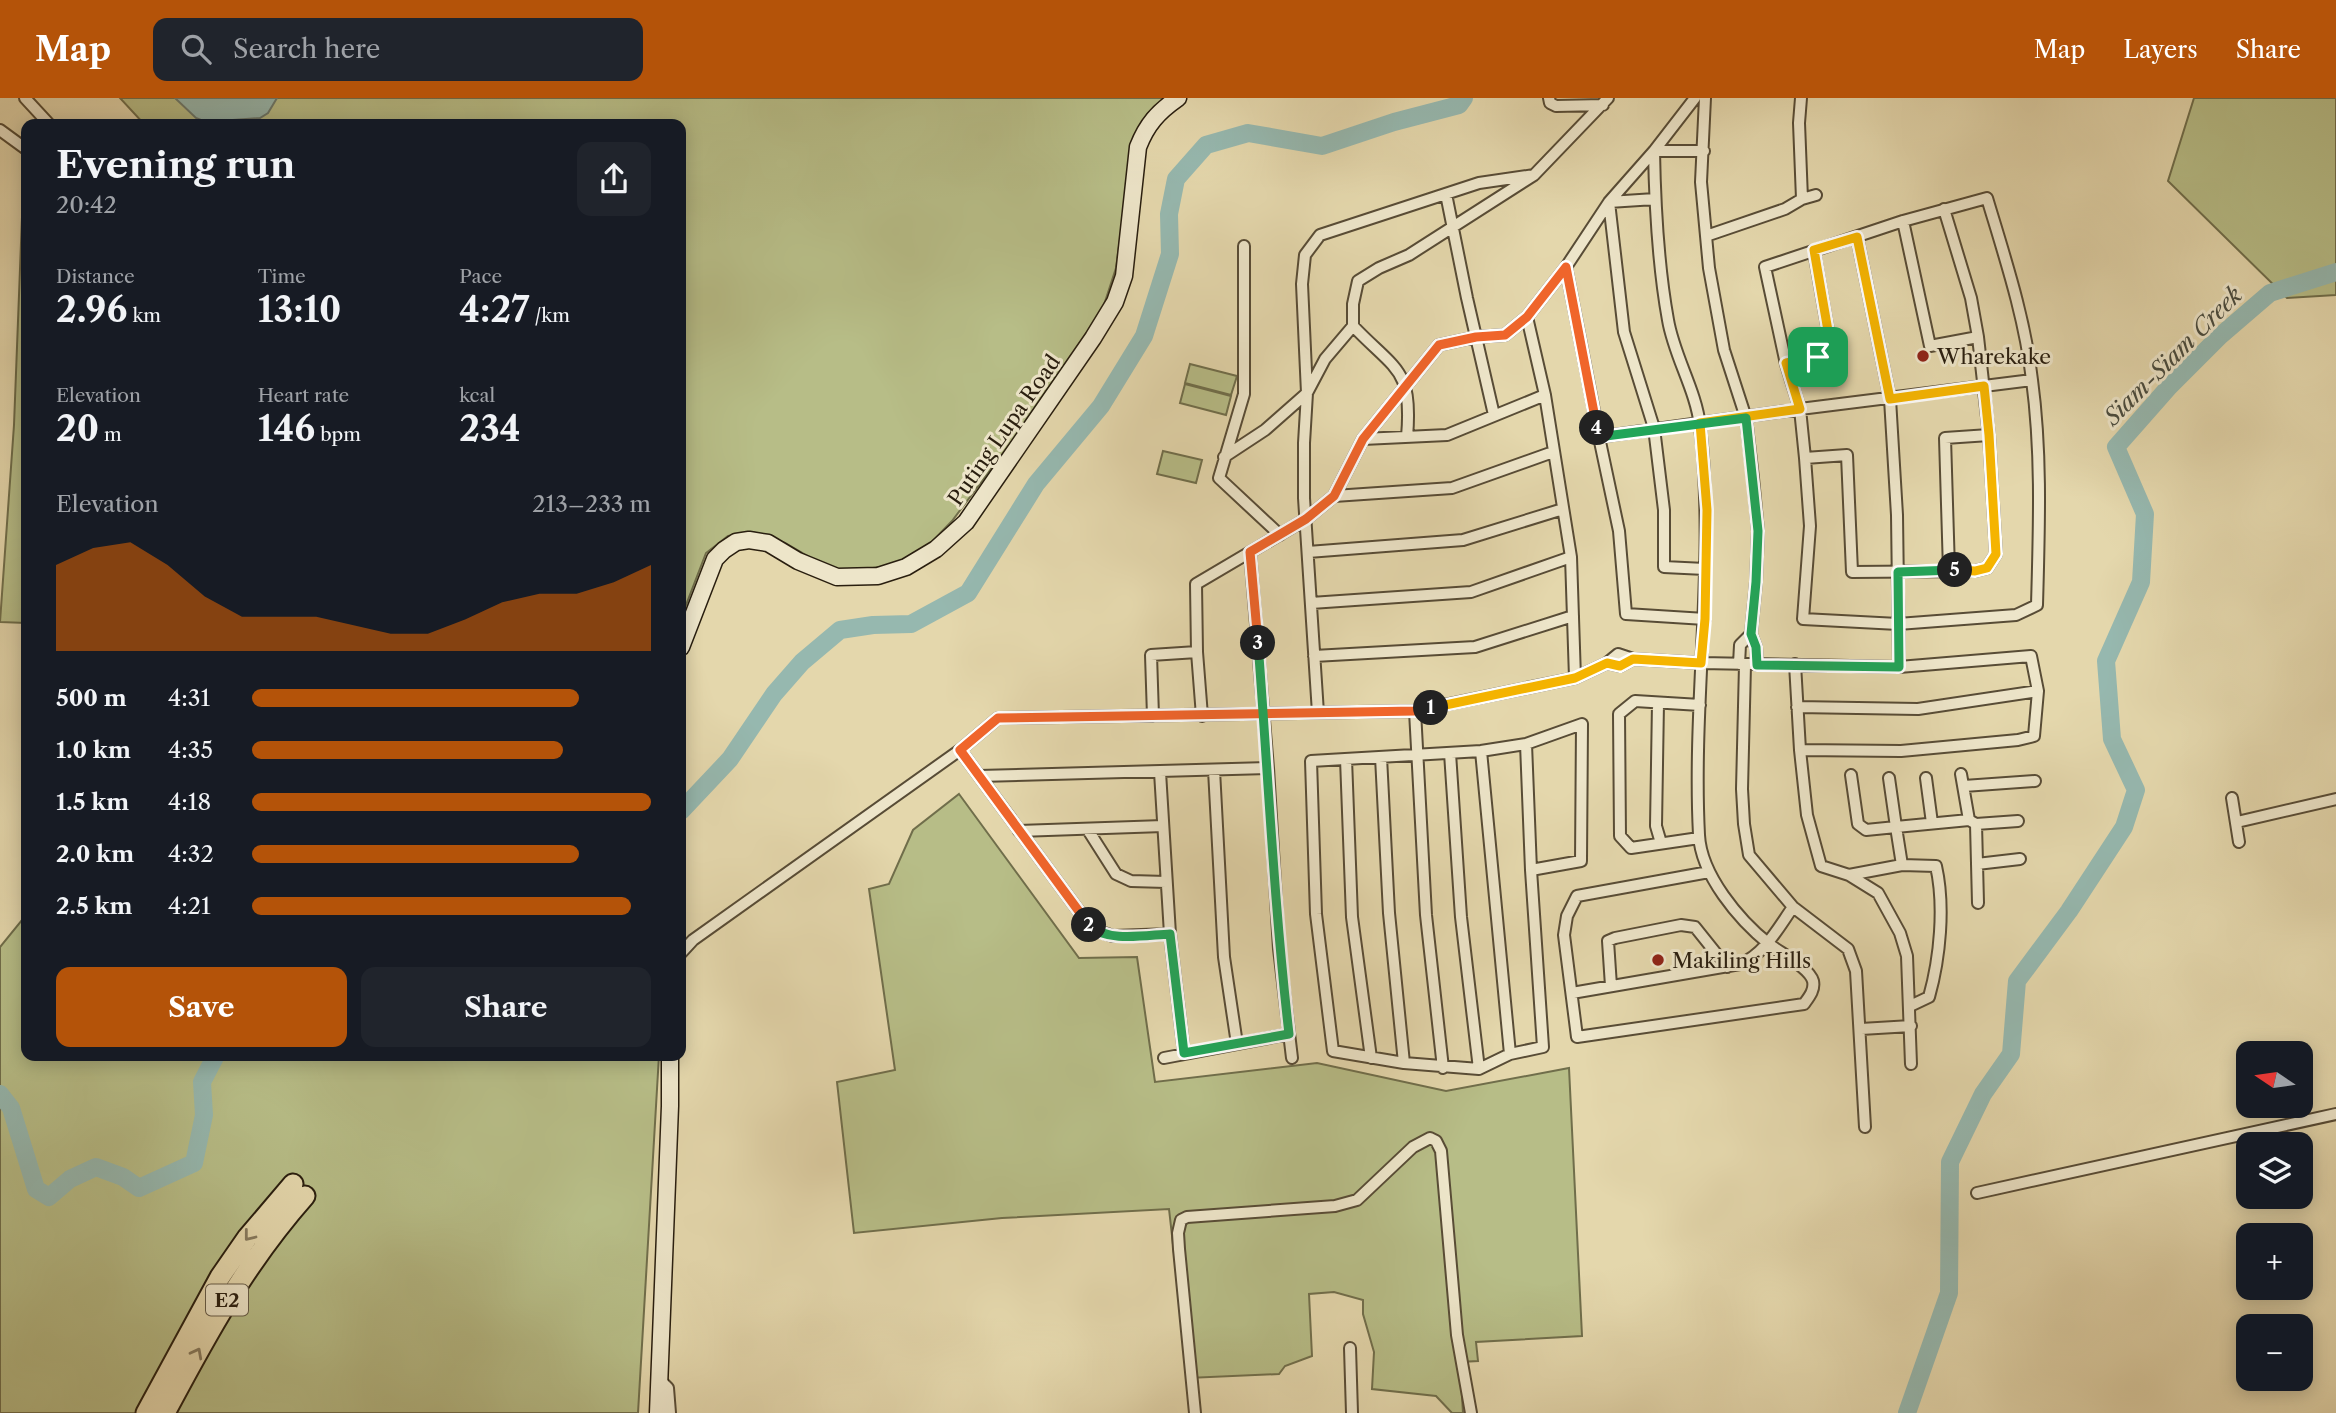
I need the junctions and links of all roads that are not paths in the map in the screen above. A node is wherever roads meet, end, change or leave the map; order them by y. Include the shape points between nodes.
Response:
1 (24, 98) edge
2 (1178, 98) edge
3 (1549, 98) edge
4 (1695, 98) edge
5 (1705, 98) edge
6 (1801, 98) edge
7 (1605, 100) edge
8 (44, 119) edge
9 (0, 130) edge
10 (21, 145) edge
11 (1654, 151) junction
12 (1704, 151) junction
13 (1534, 175) junction
14 (1446, 194) junction
15 (1816, 195) dead end
16 (1655, 199) junction
17 (1802, 199) junction
18 (1609, 202) junction
19 (1944, 209) junction
20 (1903, 221) junction
21 (1452, 226) junction
22 (1706, 236) junction
23 (1857, 237) junction
24 (1244, 246) dead end
25 (1814, 250) junction
26 (1566, 267) junction
27 (1527, 317) junction
28 (1353, 326) junction
29 (1476, 337) junction
30 (1978, 337) junction
31 (1786, 363) junction
32 (2032, 380) junction
33 (1406, 384) junction
34 (1984, 386) junction
35 (1307, 393) junction
36 (1545, 395) junction
37 (1890, 399) junction
38 (1800, 409) junction
39 (1494, 415) junction
40 (1746, 418) junction
41 (1700, 423) junction
42 (1654, 428) junction
43 (1989, 435) junction
44 (1407, 437) junction
45 (1598, 437) junction
46 (1363, 439) junction
47 (1553, 452) junction
48 (1224, 457) junction
49 (1805, 458) junction
50 (1334, 496) junction
51 (1563, 509) junction
52 (1306, 519) junction
53 (1280, 534) junction
54 (1250, 552) junction
55 (1308, 552) junction
56 (1571, 556) junction
57 (1705, 569) junction
58 (1949, 570) junction
59 (1898, 572) junction
60 (1311, 603) junction
61 (1573, 616) junction
62 (1705, 619) junction
63 (1898, 624) junction
64 (686, 634) edge
65 (1751, 634) junction
66 (1197, 652) junction
67 (1314, 656) junction
68 (1701, 663) junction
69 (1795, 664) junction
70 (1747, 665) junction
71 (1899, 667) junction
72 (1575, 678) junction
73 (2038, 691) junction
74 (1658, 703) junction
75 (1700, 705) junction
76 (1797, 707) junction
77 (1415, 711) junction
78 (1318, 713) junction
79 (1264, 715) junction
80 (1153, 716) junction
81 (1202, 716) junction
82 (1526, 744) junction
83 (960, 750) junction
84 (1800, 750) junction
85 (1481, 751) junction
86 (1450, 753) junction
87 (1419, 755) junction
88 (1381, 757) junction
89 (1346, 759) junction
90 (1268, 768) junction
91 (1214, 770) junction
92 (1160, 772) junction
93 (1851, 775) dead end
94 (1961, 775) dead end
95 (979, 776) junction
96 (1889, 778) dead end
97 (1926, 778) dead end
98 (2035, 781) dead end
99 (1964, 786) junction
100 (2232, 798) dead end
101 (2336, 799) edge
102 (2018, 821) dead end
103 (1973, 822) junction
104 (2237, 822) junction
105 (1932, 823) junction
106 (1163, 826) junction
107 (1896, 827) junction
108 (1088, 830) junction
109 (1019, 831) junction
110 (1699, 838) junction
111 (2239, 842) dead end
112 (1661, 844) junction
113 (2020, 859) dead end
114 (1977, 864) junction
115 (1902, 865) junction
116 (1531, 870) junction
117 (1710, 872) junction
118 (1849, 874) junction
119 (1166, 882) junction
120 (1978, 903) dead end
121 (1793, 907) junction
122 (1170, 934) junction
123 (1768, 943) junction
124 (686, 948) edge
125 (1727, 967) junction
126 (1611, 986) junction
127 (1572, 993) junction
128 (1910, 1006) junction
129 (1911, 1026) junction
130 (1861, 1029) junction
131 (1289, 1034) junction
132 (1237, 1044) junction
133 (1184, 1053) junction
134 (1510, 1054) junction
135 (1164, 1058) dead end
136 (1292, 1058) dead end
137 (1371, 1058) junction
138 (670, 1061) edge
139 (1404, 1063) junction
140 (1911, 1064) dead end
141 (1443, 1068) junction
142 (1479, 1069) junction
143 (2336, 1114) edge
144 (1865, 1127) dead end
145 (1977, 1194) dead end
146 (1350, 1349) dead end
147 (660, 1380) junction
148 (146, 1413) edge
149 (165, 1413) edge
150 (658, 1413) edge
151 (670, 1413) edge
152 (1195, 1413) edge
153 (1352, 1413) edge
154 (1471, 1413) edge

1 - 8 street
2 - 64 street, Puting Lupa Road via 1157,113 1138,147 1124,276 1115,302 966,522 936,549 906,567 878,576 837,577 768,543 736,542 715,559
3 - 7 street via 1556,106
4 - 11 street
5 - 12 street
6 - 17 street
7 - 13 street
9 - 10 street
11 - 12 street
11 - 16 street
11 - 18 street
12 - 22 street via 1701,182
13 - 14 street via 1479,183
13 - 21 street
14 - 21 street
14 - 35 street via 1320,235 1305,255
15 - 17 street
16 - 18 street
16 - 41 street via 1668,322
17 - 22 street
18 - 26 street
18 - 42 street via 1624,332
19 - 20 street
19 - 30 street
19 - 32 street via 1987,198 2015,291
20 - 23 street
20 - 30 street via 1930,346
21 - 28 street via 1358,281
21 - 29 street
22 - 40 street via 1724,350
23 - 25 street
23 - 37 street
24 - 48 street via 1244,394
25 - 31 street via 1831,348 1827,355
25 - 31 street via 1765,267
26 - 27 street
26 - 45 street
27 - 29 street via 1505,335
27 - 36 street
28 - 33 street via 1395,366
28 - 35 street via 1325,359
29 - 33 street via 1439,345
29 - 39 street
30 - 34 street
31 - 38 street
32 - 34 street
32 - 63 street via 2040,496 2037,604 2016,615
33 - 44 street via 1410,409
33 - 46 street
34 - 37 street
34 - 43 street
35 - 48 street via 1265,430
35 - 52 street
36 - 39 street
36 - 47 street
37 - 38 street
37 - 59 street
38 - 40 street
38 - 49 street
39 - 44 street via 1447,435
40 - 41 street
40 - 65 street via 1758,531
41 - 42 street
41 - 57 street via 1707,510
42 - 45 street
42 - 57 street via 1664,510 1664,567
43 - 58 street via 1996,554 1987,568
43 - 58 street via 1945,438
44 - 46 street
45 - 62 street via 1619,531 1626,614
46 - 50 street
47 - 50 street via 1452,488
47 - 51 street
48 - 53 street via 1219,478
49 - 59 street via 1847,455 1852,572
49 - 63 street via 1810,526 1803,619
50 - 52 street
51 - 55 street via 1463,540
51 - 56 street
52 - 53 street
52 - 55 street
53 - 54 street
54 - 66 street via 1196,584
54 - 79 street
55 - 60 street
56 - 60 street via 1471,592
56 - 61 street
57 - 62 street
58 - 59 street
59 - 63 street
60 - 67 street
61 - 67 street via 1475,647
61 - 72 street
62 - 68 street
63 - 71 street
65 - 70 street via 1756,647
65 - 70 street via 1740,645
66 - 80 street via 1151,655
66 - 81 street
67 - 78 street
68 - 70 street
68 - 72 street via 1618,654
68 - 75 street
69 - 70 street
69 - 71 street
69 - 76 street
70 - 121 street via 1742,789 1749,855
71 - 73 street via 2031,656
72 - 77 street
73 - 76 street via 1917,709
73 - 84 street via 2034,736 2018,740 1901,751
74 - 75 street
74 - 112 street via 1656,826
74 - 112 street via 1634,702 1619,714 1620,836 1631,848
75 - 110 street
76 - 84 street
77 - 78 street
77 - 87 street
78 - 79 street
79 - 81 street
79 - 90 street
80 - 81 street
80 - 83 street via 998,718
82 - 85 street
82 - 116 street
82 - 116 street via 1582,724 1581,861
83 - 95 street
83 - 124 street
84 - 118 street via 1807,815 1821,866
85 - 86 street
85 - 134 street
86 - 87 street
86 - 142 street via 1461,917
87 - 88 street
87 - 141 street via 1426,915
88 - 89 street
88 - 139 street via 1389,913
89 - 137 street via 1352,916
89 - 137 street via 1311,761 1316,914 1333,1051
90 - 91 street
90 - 131 street
91 - 92 street
91 - 132 street via 1224,957
92 - 95 street
92 - 106 street
93 - 107 street via 1858,824 1866,830
94 - 99 street
95 - 109 street
96 - 107 street
97 - 105 street
98 - 99 street
99 - 103 street
100 - 104 street
101 - 104 street
102 - 103 street
103 - 105 street
103 - 114 street
104 - 111 street
105 - 107 street
106 - 108 street
106 - 119 street
107 - 115 street
108 - 109 street
108 - 119 street via 1116,874 1131,881
109 - 122 street via 1092,929 1113,936
110 - 112 street
110 - 117 street
113 - 114 street
114 - 120 street
115 - 118 street
115 - 128 street via 1936,866 1940,884 1937,968 1929,997
116 - 134 street via 1543,1047
117 - 123 street via 1734,910
117 - 127 street via 1577,896 1564,935
118 - 128 street via 1878,893 1900,933 1907,956
119 - 122 street
121 - 123 street
121 - 130 street via 1847,948 1856,971
122 - 133 street
123 - 125 street via 1753,958
123 - 127 street via 1809,972 1814,983 1804,1004 1577,1037
125 - 126 street
125 - 126 street via 1695,927 1681,925 1608,941
126 - 127 street
128 - 129 street
129 - 130 street
129 - 140 street
130 - 144 street
131 - 132 street
131 - 136 street
132 - 133 street
133 - 135 street
134 - 142 street
137 - 139 street
138 - 147 street
139 - 141 street
141 - 142 street
143 - 145 street
146 - 153 street
147 - 150 street
147 - 151 street via 668,1388
149 -> 148 highway, E2 via 212,1324 299,1190 247,1238 220,1276
152 - 154 street via 1178,1249 1181,1220 1357,1200 1413,1147 1430,1138 1441,1151 1457,1335

